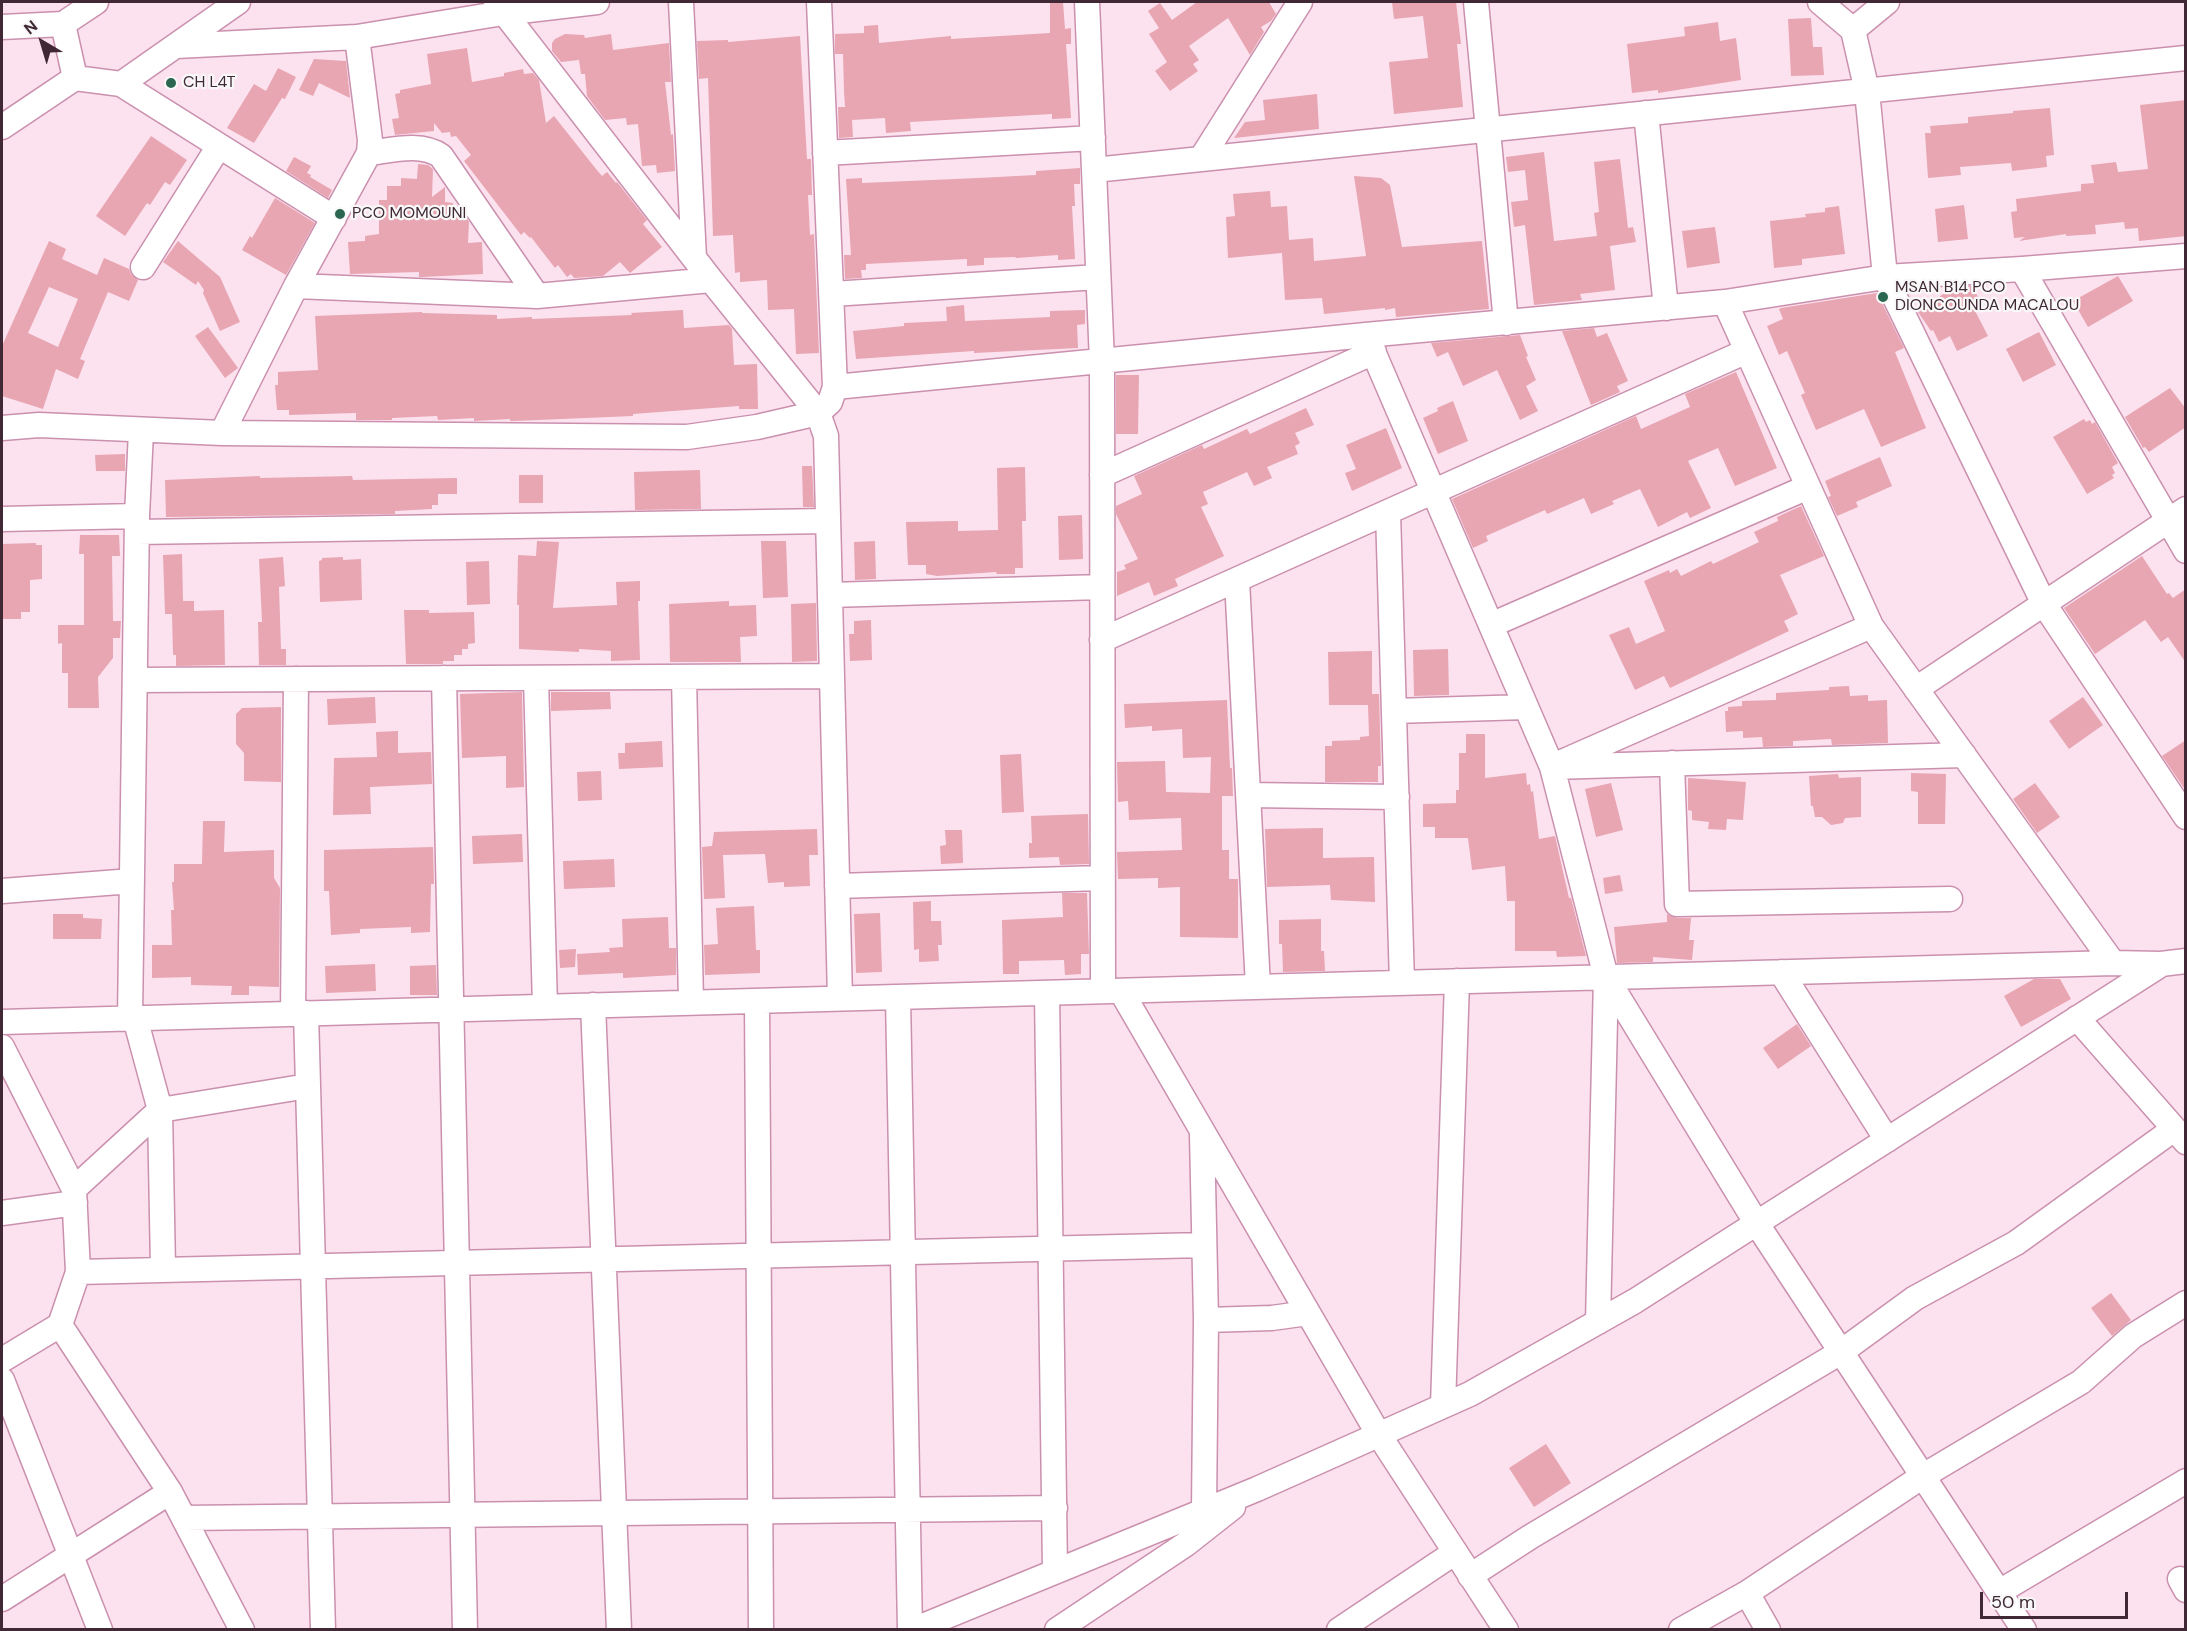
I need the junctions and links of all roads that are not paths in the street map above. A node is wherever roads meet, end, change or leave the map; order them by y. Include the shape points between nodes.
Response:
1 (96, 2) edge
2 (238, 2) edge
3 (597, 2) edge
4 (681, 2) edge
5 (819, 2) edge
6 (1087, 2) edge
7 (1300, 2) edge
8 (1476, 2) edge
9 (1820, 2) edge
10 (1887, 2) edge
11 (499, 7) edge
12 (63, 24) junction
13 (2, 27) edge
14 (1853, 30) junction
15 (357, 37) junction
16 (176, 46) junction
17 (2186, 58) edge
18 (75, 78) junction
19 (121, 84) junction
20 (1867, 91) junction
21 (1646, 113) junction
22 (2, 126) edge
23 (1488, 129) junction
24 (1093, 138) junction
25 (219, 146) junction
26 (369, 153) junction
27 (825, 153) junction
28 (1201, 159) junction
29 (1094, 170) junction
30 (334, 218) junction
31 (2186, 256) edge
32 (694, 258) junction
33 (143, 267) dead end
34 (2022, 269) junction
35 (1098, 277) junction
36 (1885, 277) junction
37 (711, 280) junction
38 (296, 286) junction
39 (832, 294) junction
40 (537, 296) junction
41 (1725, 302) junction
42 (1666, 308) junction
43 (1506, 323) junction
44 (1370, 344) junction
45 (1747, 351) junction
46 (1102, 362) junction
47 (835, 387) junction
48 (818, 413) junction
49 (2, 428) edge
50 (141, 430) junction
51 (222, 433) junction
52 (1102, 475) junction
53 (1808, 487) junction
54 (1434, 492) junction
55 (1388, 512) junction
56 (2176, 516) edge
57 (2, 519) edge
58 (828, 521) junction
59 (137, 524) junction
60 (2186, 551) edge
61 (1237, 580) junction
62 (1102, 587) junction
63 (830, 595) junction
64 (2044, 603) junction
65 (1491, 625) junction
66 (1871, 626) junction
67 (1102, 640) junction
68 (832, 676) junction
69 (684, 677) junction
70 (444, 678) junction
71 (536, 678) junction
72 (296, 679) junction
73 (135, 680) junction
74 (1916, 689) junction
75 (1526, 707) junction
76 (1394, 711) junction
77 (1964, 755) junction
78 (1672, 763) junction
79 (1552, 767) junction
80 (1248, 795) junction
81 (1397, 797) junction
82 (2186, 817) edge
83 (1102, 878) junction
84 (132, 881) junction
85 (837, 886) junction
86 (2, 891) edge
87 (1950, 899) dead end
88 (2186, 949) edge
89 (2186, 962) edge
90 (2113, 963) junction
91 (2161, 964) junction
92 (1781, 972) junction
93 (1606, 977) junction
94 (1457, 981) junction
95 (1402, 983) junction
96 (1258, 987) junction
97 (1112, 991) junction
98 (1047, 993) junction
99 (898, 997) junction
100 (840, 998) junction
101 (757, 1000) junction
102 (691, 1002) junction
103 (593, 1005) junction
104 (544, 1007) junction
105 (451, 1009) junction
106 (300, 1013) junction
107 (133, 1018) junction
108 (2077, 1018) junction
109 (2, 1022) edge
110 (2, 1047) edge
111 (308, 1086) junction
112 (160, 1110) junction
113 (1202, 1132) junction
114 (2180, 1135) edge
115 (1887, 1140) junction
116 (74, 1196) junction
117 (2, 1213) edge
118 (1757, 1224) junction
119 (1203, 1245) junction
120 (1051, 1249) junction
121 (903, 1252) junction
122 (759, 1256) junction
123 (603, 1259) junction
124 (457, 1262) junction
125 (313, 1266) junction
126 (163, 1269) junction
127 (78, 1272) junction
128 (2186, 1303) edge
129 (1308, 1313) junction
130 (1206, 1320) junction
131 (1598, 1322) junction
132 (60, 1325) junction
133 (1841, 1352) junction
134 (2, 1360) edge
135 (2, 1380) edge
136 (1443, 1406) junction
137 (1379, 1435) junction
138 (1923, 1476) junction
139 (2186, 1481) edge
140 (1257, 1489) junction
141 (170, 1492) junction
142 (1054, 1508) junction
143 (908, 1510) junction
144 (1204, 1510) junction
145 (760, 1512) junction
146 (614, 1514) junction
147 (462, 1515) junction
148 (319, 1517) junction
149 (184, 1518) junction
150 (1454, 1553) junction
151 (71, 1555) junction
152 (1055, 1571) junction
153 (1470, 1576) junction
154 (2000, 1592) junction
155 (1747, 1593) junction
156 (2, 1599) edge
157 (100, 1629) edge
158 (242, 1629) edge
159 (323, 1629) edge
160 (465, 1629) edge
161 (619, 1629) edge
162 (760, 1629) edge
163 (912, 1629) edge
164 (1057, 1629) edge
165 (1339, 1629) edge
166 (1506, 1629) edge
167 (1681, 1629) edge
168 (1768, 1629) edge
169 (2024, 1629) edge

1 - 12 street
2 - 16 street
3 - 11 street
4 - 32 street
5 - 27 street
6 - 24 street
7 - 28 street
8 - 23 street
9 - 14 street
10 - 14 street
11 - 15 street
11 - 32 street
12 - 13 street
12 - 18 street
14 - 20 street
15 - 16 street
15 - 26 street
16 - 19 street
17 - 20 street
18 - 19 street
18 - 22 street
19 - 25 street
20 - 21 street
20 - 36 street
21 - 23 street
21 - 42 street
23 - 28 street
23 - 43 street
24 - 27 street
24 - 29 street
25 - 30 street
25 - 33 street
26 - 30 street
26 - 40 street via 413,148 431,149 441,156
27 - 39 street
28 - 29 street
29 - 35 street
30 - 38 street
31 - 34 street
32 - 37 street
34 - 36 street
34 - 56 street
35 - 39 street
35 - 46 street
36 - 41 street
36 - 64 street
37 - 40 street
37 - 48 street
38 - 40 street
38 - 51 street
39 - 47 street
41 - 42 street
41 - 45 street
42 - 43 street
43 - 44 street
44 - 46 street
44 - 52 street
44 - 54 street
45 - 53 street
45 - 54 street
46 - 47 street
46 - 52 street
47 - 48 street via 830,402
48 - 51 street via 687,437
48 - 58 street via 826,436
49 - 50 street
50 - 51 street
50 - 59 street
52 - 62 street
53 - 65 street
53 - 66 street
54 - 55 street
54 - 65 street
55 - 61 street
55 - 76 street
56 - 60 street
56 - 64 street
57 - 59 street
58 - 59 street
58 - 63 street
59 - 73 street
61 - 67 street
61 - 80 street
62 - 63 street
62 - 67 street
63 - 68 street
64 - 74 street
64 - 82 street
65 - 75 street
66 - 74 street
66 - 79 street
67 - 83 street
68 - 69 street
68 - 85 street
69 - 71 street
69 - 102 street
70 - 71 street
70 - 72 street
70 - 105 street
71 - 104 street
72 - 73 street
72 - 106 street
73 - 84 street
74 - 77 street
75 - 76 street
75 - 79 street
76 - 81 street
77 - 78 street
77 - 90 street
78 - 79 street
78 - 87 street via 1677,904
79 - 93 street
80 - 81 street
80 - 96 street
81 - 95 street
83 - 85 street
83 - 97 street
84 - 86 street
84 - 107 street
85 - 100 street
88 - 91 street
89 - 91 street
90 - 91 street
90 - 92 street
91 - 108 street
92 - 93 street
92 - 115 street
93 - 94 street
93 - 118 street
93 - 131 street
94 - 95 street
94 - 136 street
95 - 96 street
96 - 97 street
97 - 98 street
97 - 113 street
98 - 99 street
98 - 120 street
99 - 100 street
99 - 121 street
100 - 101 street
101 - 102 street
101 - 122 street
102 - 103 street
103 - 104 street
103 - 123 street
104 - 105 street
105 - 106 street
105 - 124 street
106 - 107 street
106 - 111 street
107 - 109 street
107 - 112 street
108 - 114 street
108 - 115 street
110 - 116 street
111 - 112 street
111 - 125 street
112 - 116 street
112 - 126 street
113 - 119 street
113 - 129 street
114 - 133 street via 2016,1243 1915,1298
115 - 118 street
116 - 117 street
116 - 127 street
118 - 131 street
118 - 133 street
119 - 120 street
119 - 130 street
120 - 121 street
120 - 142 street
121 - 122 street
121 - 143 street
122 - 123 street
122 - 145 street
123 - 124 street
123 - 146 street
124 - 125 street
124 - 147 street
125 - 126 street
125 - 148 street
126 - 127 street
127 - 132 street
128 - 138 street via 2133,1336 2080,1382
129 - 130 street
129 - 137 street
130 - 144 street
131 - 136 street
132 - 134 street
132 - 141 street
133 - 138 street
133 - 153 street
135 - 151 street
136 - 137 street
137 - 140 street
137 - 150 street
138 - 154 street
138 - 155 street
139 - 154 street
140 - 144 street
140 - 164 street via 1186,1544
141 - 149 street
141 - 151 street
142 - 143 street
142 - 152 street
143 - 145 street
143 - 163 street
144 - 152 street
145 - 146 street
145 - 162 street
146 - 147 street
146 - 161 street
147 - 148 street
147 - 160 street
148 - 149 street
148 - 159 street
149 - 158 street
150 - 153 street
150 - 165 street
151 - 156 street
151 - 157 street
152 - 163 street
153 - 166 street
154 - 169 street
155 - 167 street
155 - 168 street

